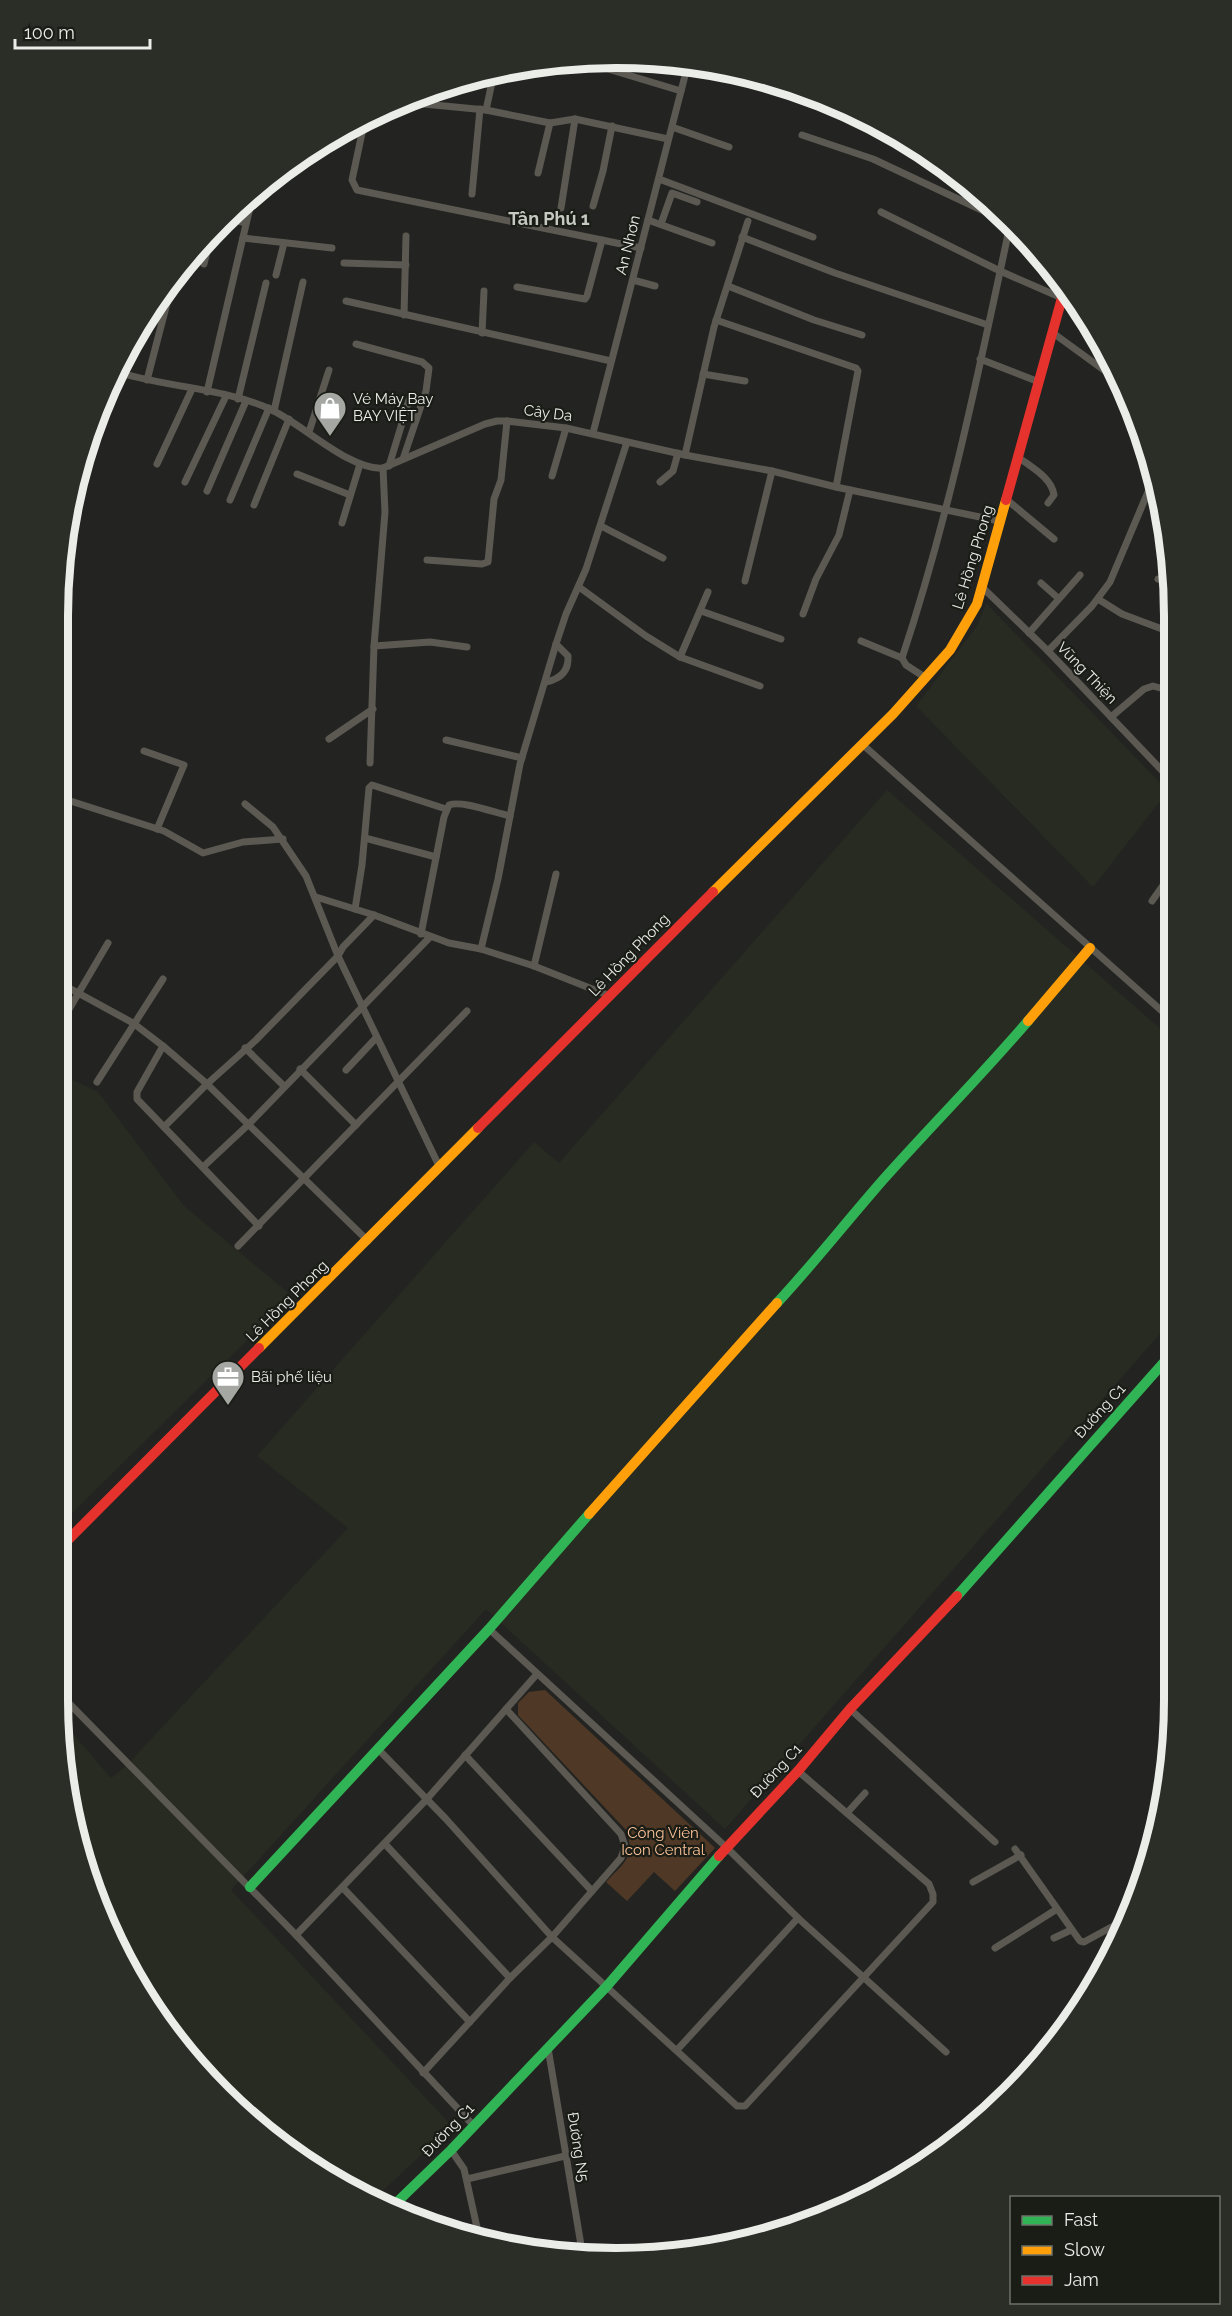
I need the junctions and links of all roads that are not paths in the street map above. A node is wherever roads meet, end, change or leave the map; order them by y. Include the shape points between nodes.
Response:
1 (606, 68) edge
2 (686, 72) edge
3 (491, 82) edge
4 (681, 91) junction
5 (421, 104) edge
6 (483, 110) junction
7 (575, 119) junction
8 (550, 123) junction
9 (612, 126) junction
10 (672, 127) junction
11 (363, 130) edge
12 (802, 135) dead end
13 (668, 140) junction
14 (729, 147) dead end
15 (538, 173) dead end
16 (659, 178) junction
17 (472, 194) dead end
18 (697, 202) dead end
19 (593, 206) dead end
20 (250, 208) edge
21 (561, 208) dead end
22 (881, 212) dead end
23 (988, 213) edge
24 (236, 220) edge
25 (648, 220) junction
26 (748, 221) dead end
27 (246, 223) junction
28 (661, 224) junction
29 (1007, 232) edge
30 (406, 236) dead end
31 (742, 237) junction
32 (813, 237) dead end
33 (243, 238) junction
34 (602, 240) junction
35 (284, 243) junction
36 (712, 243) dead end
37 (332, 248) dead end
38 (641, 248) junction
39 (207, 250) edge
40 (344, 263) dead end
41 (204, 264) dead end
42 (406, 265) junction
43 (1000, 271) junction
44 (276, 275) dead end
45 (633, 280) junction
46 (303, 282) dead end
47 (266, 283) dead end
48 (655, 286) dead end
49 (728, 286) junction
50 (517, 287) dead end
51 (483, 291) dead end
52 (1058, 291) edge
53 (1062, 297) edge
54 (168, 300) edge
55 (346, 301) dead end
56 (404, 315) junction
57 (716, 320) junction
58 (988, 325) junction
59 (482, 333) junction
60 (1053, 333) junction
61 (862, 335) dead end
62 (356, 344) dead end
63 (980, 359) junction
64 (611, 362) junction
65 (329, 370) dead end
66 (1108, 373) edge
67 (703, 374) junction
68 (125, 375) joint
69 (147, 380) junction
70 (745, 381) dead end
71 (1039, 382) junction
72 (119, 384) edge
73 (192, 389) junction
74 (207, 392) junction
75 (226, 396) junction
76 (238, 399) junction
77 (246, 400) junction
78 (409, 400) dead end
79 (272, 410) junction
80 (289, 419) junction
81 (507, 421) junction
82 (566, 428) junction
83 (309, 432) junction
84 (593, 433) junction
85 (627, 442) junction
86 (682, 454) junction
87 (1018, 457) junction
88 (403, 459) junction
89 (157, 464) dead end
90 (360, 464) junction
91 (386, 467) junction
92 (772, 471) junction
93 (297, 474) dead end
94 (552, 476) dead end
95 (185, 482) dead end
96 (660, 482) dead end
97 (836, 487) junction
98 (1149, 489) edge
99 (850, 490) junction
100 (207, 491) dead end
101 (350, 495) junction
102 (1006, 499) junction
103 (230, 500) dead end
104 (1048, 503) dead end
105 (254, 505) dead end
106 (946, 509) junction
107 (999, 520) junction
108 (342, 523) dead end
109 (601, 526) junction
110 (1054, 539) dead end
111 (663, 558) dead end
112 (428, 560) dead end
113 (1080, 575) dead end
114 (1158, 579) dead end
115 (745, 581) dead end
116 (1163, 581) edge
117 (1041, 583) dead end
118 (579, 587) junction
119 (982, 587) junction
120 (708, 592) dead end
121 (1058, 598) junction
122 (1098, 598) junction
123 (701, 611) junction
124 (803, 614) dead end
125 (1164, 630) edge
126 (1029, 633) junction
127 (781, 639) dead end
128 (861, 640) dead end
129 (556, 644) junction
130 (374, 646) junction
131 (467, 647) dead end
132 (1048, 651) junction
133 (680, 657) junction
134 (902, 658) junction
135 (926, 678) junction
136 (546, 682) junction
137 (759, 686) dead end
138 (1164, 689) edge
139 (373, 709) junction
140 (1111, 717) junction
141 (329, 739) dead end
142 (446, 740) dead end
143 (862, 744) junction
144 (144, 751) dead end
145 (522, 758) junction
146 (370, 763) dead end
147 (1164, 773) edge
148 (68, 800) edge
149 (245, 804) dead end
150 (446, 809) junction
151 (510, 816) junction
152 (157, 829) junction
153 (365, 838) junction
154 (283, 839) junction
155 (436, 857) junction
156 (556, 874) dead end
157 (1164, 884) edge
158 (316, 897) junction
159 (1152, 901) dead end
160 (355, 909) junction
161 (374, 915) junction
162 (421, 934) junction
163 (430, 937) junction
164 (108, 943) dead end
165 (1090, 948) junction
166 (481, 949) junction
167 (338, 956) junction
168 (534, 966) junction
169 (163, 979) dead end
170 (68, 988) edge
171 (77, 994) junction
172 (610, 996) junction
173 (361, 1006) junction
174 (68, 1010) edge
175 (467, 1011) dead end
176 (1164, 1013) edge
177 (133, 1023) junction
178 (376, 1038) junction
179 (163, 1046) junction
180 (245, 1048) junction
181 (300, 1069) junction
182 (346, 1070) dead end
183 (97, 1082) dead end
184 (398, 1083) junction
185 (207, 1084) junction
186 (284, 1086) junction
187 (249, 1124) junction
188 (356, 1125) junction
189 (164, 1127) junction
190 (203, 1167) junction
191 (440, 1168) junction
192 (304, 1178) junction
193 (259, 1226) junction
194 (368, 1241) junction
195 (238, 1246) dead end
196 (1164, 1362) edge
197 (68, 1540) edge
198 (489, 1629) junction
199 (537, 1674) junction
200 (68, 1702) edge
201 (506, 1709) junction
202 (850, 1709) junction
203 (379, 1750) junction
204 (465, 1755) junction
205 (798, 1771) junction
206 (865, 1793) dead end
207 (426, 1800) junction
208 (847, 1813) junction
209 (995, 1842) dead end
210 (385, 1844) junction
211 (726, 1847) junction
212 (973, 1882) dead end
213 (250, 1887) junction
214 (344, 1887) junction
215 (592, 1891) junction
216 (1057, 1909) junction
217 (798, 1918) junction
218 (1117, 1924) edge
219 (1071, 1930) junction
220 (296, 1935) junction
221 (552, 1937) junction
222 (1054, 1938) dead end
223 (995, 1948) dead end
224 (864, 1977) junction
225 (510, 1978) junction
226 (607, 1986) junction
227 (470, 2022) junction
228 (548, 2048) junction
229 (676, 2050) junction
230 (946, 2052) dead end
231 (423, 2073) junction
232 (474, 2126) junction
233 (451, 2150) junction
234 (566, 2157) junction
235 (467, 2179) junction
236 (396, 2203) edge
237 (478, 2231) edge
238 (581, 2247) edge

1 - 4 street
2 - 4 street, An Nhơn
3 - 6 street
4 - 10 street, An Nhơn
5 - 6 street
6 - 8 street
6 - 17 street
7 - 8 street
7 - 9 street
7 - 21 street
8 - 15 street
9 - 13 street
9 - 19 street
10 - 13 street, An Nhơn
10 - 14 street
11 - 34 street via 351,180 357,190
12 - 23 street via 873,159
13 - 16 street, An Nhơn
16 - 25 street, An Nhơn
16 - 32 street
18 - 28 street via 672,193
20 - 27 street
22 - 43 street
24 - 27 street
25 - 28 street
25 - 38 street, An Nhơn
26 - 31 street
27 - 33 street
28 - 36 street
29 - 43 street
30 - 42 street
31 - 49 street
31 - 58 street
33 - 35 street
33 - 74 street
34 - 38 street
34 - 50 street via 585,299
35 - 37 street
35 - 44 street
38 - 45 street, An Nhơn
39 - 41 street
40 - 42 street
42 - 56 street
43 - 52 street
43 - 58 street
45 - 48 street
45 - 64 street, An Nhơn
46 - 79 street
47 - 76 street
49 - 57 street
49 - 61 street
51 - 59 street
53 - 60 street, Lê Hồng Phong
54 - 69 street
55 - 56 street
56 - 59 street
57 - 67 street
57 - 97 street via 858,370
58 - 63 street
59 - 64 street
60 - 66 street
60 - 71 street, Lê Hồng Phong
62 - 88 street via 422,362 429,368 426,391
63 - 71 street
63 - 106 street
64 - 84 street, An Nhơn
65 - 83 street
67 - 70 street
67 - 86 street
68 - 69 street
68 - 72 street
69 - 73 street
71 - 87 street, Lê Hồng Phong
73 - 74 street
73 - 89 street
74 - 75 street
75 - 76 street
75 - 95 street
76 - 77 street
77 - 79 street
77 - 100 street
78 - 91 street
79 - 80 street
79 - 103 street
80 - 83 street
80 - 105 street
81 - 82 street, Cây Da
81 - 88 street, Cây Da via 473,429
81 - 112 street via 488,562
82 - 84 street, Cây Da
82 - 94 street
83 - 90 street
84 - 85 street, Cây Da
85 - 86 street, Cây Da
85 - 109 street
86 - 92 street, Cây Da
86 - 96 street via 673,471
87 - 102 street, Lê Hồng Phong
87 - 104 street via 1052,486 1054,495
88 - 91 street, Cây Da
90 - 91 street
90 - 101 street
91 - 130 street
92 - 97 street, Cây Da
92 - 115 street
93 - 101 street
97 - 99 street, Cây Da
98 - 122 street via 1118,566
99 - 106 street, Cây Da
99 - 124 street via 839,535
101 - 108 street
102 - 107 street, Lê Hồng Phong
102 - 110 street
106 - 107 street, Cây Da
106 - 134 street
107 - 119 street, Lê Hồng Phong
109 - 111 street
109 - 118 street
113 - 121 street
114 - 116 street
117 - 121 street
118 - 129 street
118 - 133 street
119 - 126 street, Vũng Thiện
119 - 135 street, Lê Hồng Phong via 962,634
120 - 123 street
121 - 126 street
122 - 125 street via 1122,614
122 - 132 street
123 - 127 street
123 - 133 street
126 - 132 street, Vũng Thiện
128 - 134 street
129 - 136 street
129 - 136 street via 568,656 568,663 560,676
130 - 131 street via 430,642
130 - 139 street
132 - 140 street, Vũng Thiện
133 - 137 street
134 - 135 street
135 - 143 street, Lê Hồng Phong
136 - 145 street
138 - 140 street via 1153,686 1144,689
139 - 141 street
139 - 146 street
140 - 147 street, Vũng Thiện
142 - 145 street
143 - 165 street
143 - 172 street, Lê Hồng Phong
144 - 152 street via 184,765
145 - 151 street
148 - 152 street
149 - 154 street
150 - 151 street via 459,804
150 - 153 street via 372,785 368,789
150 - 155 street
151 - 166 street
152 - 154 street via 203,853 243,842
153 - 155 street
153 - 160 street
154 - 158 street
155 - 162 street
156 - 168 street
157 - 159 street
158 - 160 street
158 - 167 street
160 - 161 street
161 - 162 street
161 - 167 street
162 - 163 street
163 - 166 street
163 - 173 street
164 - 171 street
165 - 176 street
165 - 198 street
166 - 168 street
167 - 173 street
167 - 180 street
168 - 172 street
169 - 177 street
170 - 171 street
171 - 174 street
171 - 177 street
172 - 191 street, Lê Hồng Phong
173 - 178 street
173 - 181 street
175 - 184 street
177 - 179 street
177 - 183 street
178 - 182 street
178 - 184 street
179 - 185 street
179 - 189 street via 136,1095
180 - 185 street
180 - 186 street
181 - 186 street
181 - 188 street
184 - 188 street
184 - 191 street
185 - 187 street
185 - 189 street
186 - 187 street
187 - 190 street
187 - 192 street
188 - 192 street
189 - 190 street
190 - 193 street
191 - 194 street, Lê Hồng Phong
192 - 193 street
192 - 194 street
193 - 195 street
194 - 197 street, Lê Hồng Phong
196 - 202 street, Đường C1 via 964,1588
198 - 199 street
198 - 203 street
199 - 201 street
199 - 211 street
200 - 213 street
201 - 204 street
201 - 215 street via 621,1834 625,1846 621,1858
202 - 205 street, Đường C1
202 - 209 street
203 - 207 street
203 - 213 street
204 - 207 street
204 - 215 street
205 - 208 street
205 - 211 street, Đường C1
206 - 208 street
207 - 210 street
207 - 221 street
208 - 224 street via 929,1884 933,1894 933,1902
210 - 214 street
210 - 225 street
211 - 217 street
211 - 226 street, Đường C1
212 - 216 street via 1018,1852
213 - 220 street
214 - 220 street
214 - 227 street
215 - 221 street
216 - 219 street
216 - 223 street
217 - 224 street
217 - 229 street
218 - 219 street via 1084,1942
219 - 222 street
220 - 231 street
221 - 225 street
221 - 226 street
224 - 229 street via 745,2106 737,2106
224 - 230 street
225 - 227 street
226 - 228 street, Đường C1
226 - 229 street
227 - 231 street
228 - 232 street, Đường C1
228 - 234 street, Đường N5
231 - 232 street
232 - 233 street, Đường C1
233 - 235 street
233 - 236 street, Đường C1
234 - 235 street
234 - 238 street, Đường N5
235 - 237 street

